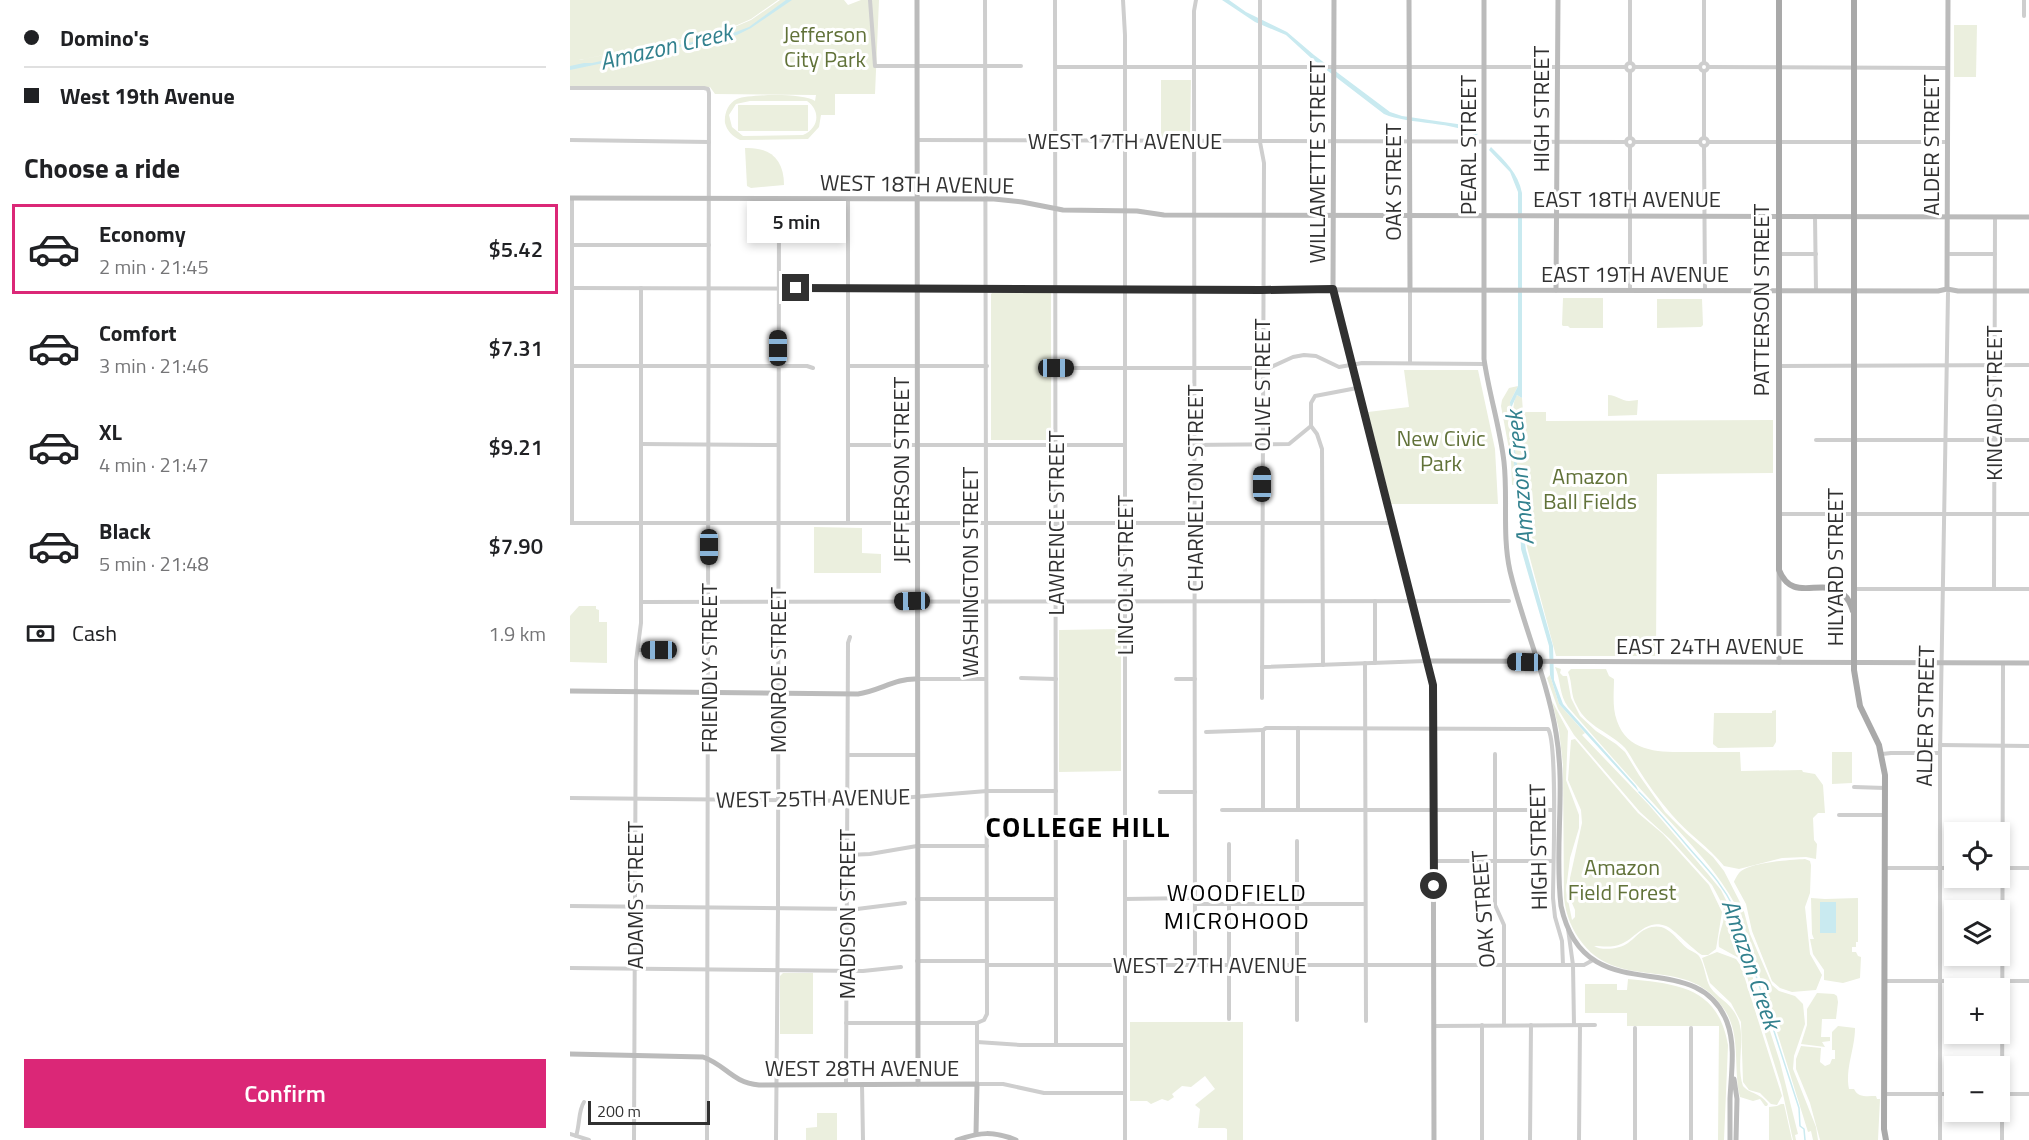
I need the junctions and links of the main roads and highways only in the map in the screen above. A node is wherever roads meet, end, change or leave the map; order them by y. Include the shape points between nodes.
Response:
1 (916, 0) edge
2 (1334, 0) edge
3 (1410, 0) edge
4 (1484, 0) edge
5 (1557, 0) edge
6 (1779, 0) edge
7 (1854, 0) edge
8 (1948, 0) edge
9 (571, 198) edge
10 (917, 199) junction
11 (1334, 215) junction
12 (1410, 215) junction
13 (1484, 216) junction
14 (1557, 216) junction
15 (1854, 216) junction
16 (1779, 217) junction
17 (1947, 217) junction
18 (2029, 217) edge
19 (917, 289) junction
20 (1333, 289) junction
21 (1410, 289) junction
22 (1485, 290) junction
23 (1556, 290) junction
24 (1779, 291) junction
25 (1854, 291) junction
26 (1947, 291) junction
27 (2029, 291) edge
28 (1779, 570) junction
29 (1829, 588) junction
30 (1854, 589) junction
31 (1854, 611) junction
32 (1427, 661) junction
33 (1537, 662) junction
34 (1779, 662) junction
35 (1854, 662) junction
36 (2029, 663) edge
37 (917, 679) junction
38 (570, 691) edge
39 (570, 1054) edge
40 (1732, 1065) junction
41 (918, 1084) junction
42 (957, 1084) junction
43 (977, 1084) joint
44 (977, 1096) junction
45 (977, 1118) junction
46 (1884, 1129) junction
47 (976, 1134) junction
48 (994, 1134) junction
49 (957, 1140) edge
50 (1016, 1140) edge
51 (1434, 1140) edge
52 (1730, 1140) edge
53 (1736, 1140) edge
54 (1880, 1140) edge
55 (1886, 1140) edge

1 - 10 main road, JEFFERSON STREET
2 - 11 main road, WILLAMETTE STREET
3 - 12 main road, OAK STREET
4 - 13 main road, PEARL STREET
5 - 14 main road, HIGH STREET
6 - 16 main road, PATTERSON STREET
7 - 15 main road, HILYARD STREET
8 - 17 main road, ALDER STREET
9 - 10 main road, WEST 18TH AVENUE
10 - 11 main road, WEST 18TH AVENUE via 986,199 1056,209 1164,215
10 - 19 main road, JEFFERSON STREET
11 - 12 main road, EAST 18TH AVENUE
11 - 20 main road, WILLAMETTE STREET
12 - 13 main road, EAST 18TH AVENUE
12 - 21 main road, OAK STREET
13 - 14 main road, EAST 18TH AVENUE
13 - 22 main road, PEARL STREET
14 - 16 main road, EAST 18TH AVENUE
14 - 23 main road, HIGH STREET
15 - 16 main road, EAST 18TH AVENUE
15 - 17 main road, EAST 18TH AVENUE
15 - 25 main road, HILYARD STREET
16 - 24 main road, PATTERSON STREET
17 - 18 main road, EAST 18TH AVENUE
17 - 26 main road, ALDER STREET
19 - 20 main road, EAST 19TH AVENUE
19 - 37 main road, JEFFERSON STREET
20 - 21 main road, EAST 19TH AVENUE
20 - 32 main road, WILLAMETTE STREET
21 - 22 main road, EAST 19TH AVENUE
22 - 23 main road, EAST 19TH AVENUE
22 - 33 main road, PEARL STREET via 1485,363 1503,451 1508,561
23 - 24 main road, EAST 19TH AVENUE
24 - 25 main road, EAST 19TH AVENUE
24 - 28 main road, PATTERSON STREET
25 - 26 main road, EAST 19TH AVENUE
25 - 30 main road, HILYARD STREET
26 - 27 main road, EAST 19TH AVENUE
28 - 29 main road via 1786,583 1797,588
28 - 34 main road, PATTERSON STREET
29 - 30 main road
29 - 31 main road via 1843,593
30 - 31 main road, HILYARD STREET
31 - 35 main road, HILYARD STREET
32 - 33 main road, EAST 24TH AVENUE
32 - 51 main road, WILLAMETTE STREET via 1433,688 1434,728
33 - 34 main road, EAST 24TH AVENUE
33 - 40 main road, PEARL STREET via 1559,753 1560,895 1567,925 1581,947 1616,971 1680,981 1701,990 1716,1003 1727,1021
34 - 35 main road, EAST 24TH AVENUE
35 - 36 main road, EAST 24TH AVENUE
35 - 46 main road, HILYARD STREET via 1860,706 1882,754 1885,788
37 - 38 main road via 848,694
37 - 41 main road, JEFFERSON STREET
39 - 41 main road, WEST 28TH AVENUE via 690,1056 708,1059 730,1075 755,1084
40 - 52 main road
40 - 53 main road via 1737,1099
41 - 42 main road, WEST 28TH AVENUE
42 - 43 main road, WEST 28TH AVENUE
42 - 44 main road
43 - 44 main road, WASHINGTON STREET
44 - 45 main road, WASHINGTON STREET
45 - 47 main road, WASHINGTON STREET
45 - 48 main road
46 - 54 main road, HILYARD STREET
46 - 55 main road, HILYARD STREET
47 - 48 main road
47 - 49 main road
48 - 50 main road

